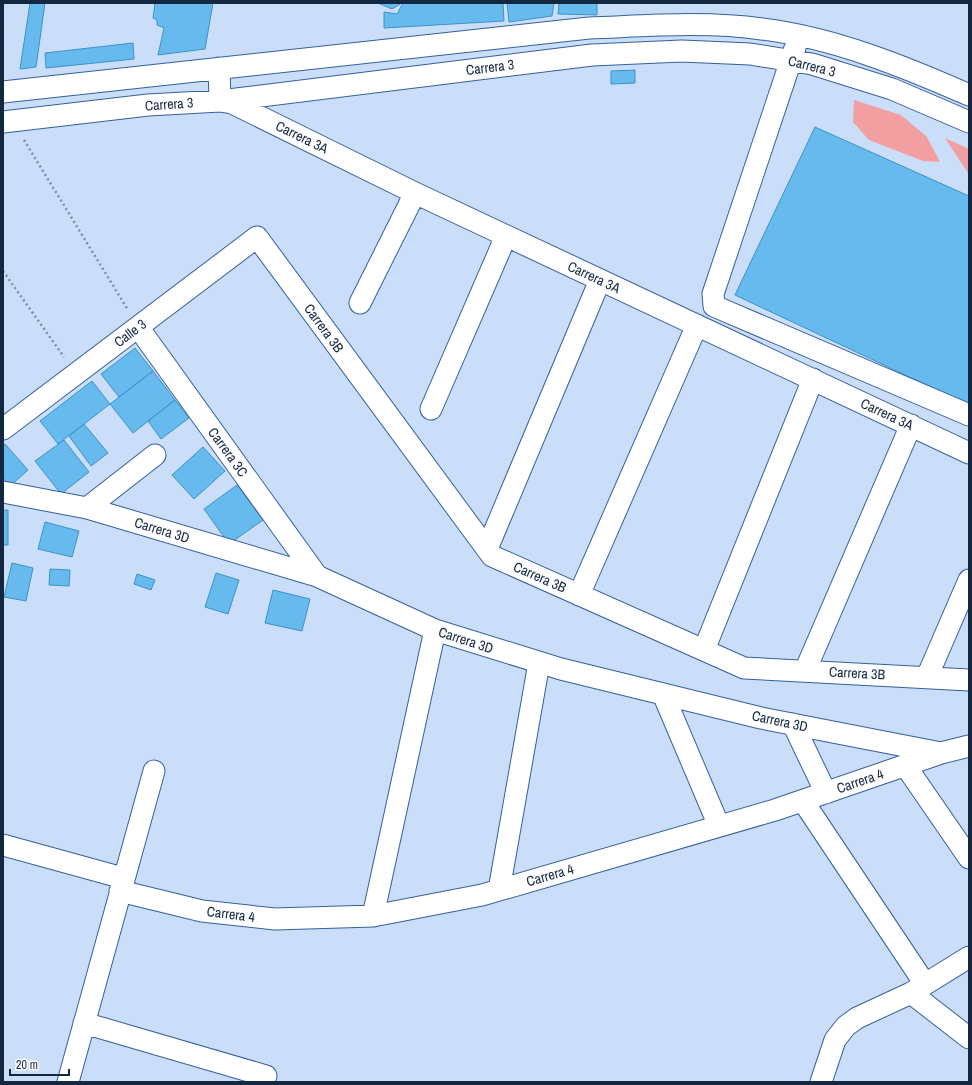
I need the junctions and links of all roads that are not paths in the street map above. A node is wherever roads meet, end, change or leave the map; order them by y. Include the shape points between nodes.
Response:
1 (589, 28) junction
2 (799, 36) junction
3 (592, 55) junction
4 (790, 60) junction
5 (219, 68) junction
6 (146, 76) junction
7 (3, 92) edge
8 (969, 95) edge
9 (220, 101) junction
10 (148, 105) junction
11 (3, 122) edge
12 (969, 122) edge
13 (415, 193) junction
14 (506, 236) junction
15 (257, 238) joint
16 (600, 280) junction
17 (360, 303) dead end
18 (697, 325) junction
19 (138, 327) junction
20 (813, 379) junction
21 (431, 409) dead end
22 (969, 416) edge
23 (911, 425) junction
24 (3, 429) edge
25 (969, 453) edge
26 (155, 455) dead end
27 (3, 492) edge
28 (87, 508) junction
29 (487, 549) junction
30 (317, 576) junction
31 (969, 580) edge
32 (580, 595) junction
33 (435, 630) junction
34 (704, 650) junction
35 (539, 663) junction
36 (805, 671) junction
37 (927, 677) junction
38 (969, 680) edge
39 (663, 694) junction
40 (793, 724) junction
41 (969, 746) edge
42 (941, 752) junction
43 (905, 765) junction
44 (154, 771) dead end
45 (826, 793) junction
46 (803, 801) junction
47 (719, 826) junction
48 (3, 845) edge
49 (969, 858) edge
50 (121, 884) junction
51 (499, 890) junction
52 (373, 916) junction
53 (969, 957) edge
54 (918, 989) junction
55 (84, 1022) junction
56 (969, 1038) edge
57 (266, 1076) dead end
58 (68, 1082) edge
59 (821, 1082) edge

1 - 2 street, Carrera 3 via 684,25 753,28
1 - 3 street
1 - 5 street, Carrera 3
2 - 4 street
2 - 8 street, Carrera 3 via 911,69
3 - 4 street, Carrera 3 via 682,51 750,54
3 - 9 street, Carrera 3
4 - 12 street, Carrera 3 via 812,64 892,90
4 - 22 street via 713,294 714,306
5 - 6 street, Carrera 3
5 - 9 street
6 - 7 street, Carrera 3
6 - 10 street
9 - 10 street, Carrera 3
9 - 13 street, Carrera 3A via 232,103
10 - 11 street, Carrera 3
13 - 14 street, Carrera 3A
13 - 17 street
14 - 16 street, Carrera 3A
14 - 21 street
15 - 19 street, Calle 3
15 - 29 street, Carrera 3B
16 - 18 street, Carrera 3A
16 - 29 street
18 - 20 street, Carrera 3A
18 - 32 street
19 - 24 street, Calle 3
19 - 30 street, Carrera 3C
20 - 23 street, Carrera 3A
20 - 34 street
23 - 25 street, Carrera 3A
23 - 36 street
26 - 28 street
27 - 28 street, Carrera 3D
28 - 30 street, Carrera 3D
29 - 32 street, Carrera 3B via 492,556
30 - 33 street, Carrera 3D
31 - 37 street
32 - 34 street, Carrera 3B
33 - 35 street, Carrera 3D
33 - 52 street
34 - 36 street, Carrera 3B via 744,668
35 - 39 street, Carrera 3D
35 - 51 street
36 - 37 street, Carrera 3B
37 - 38 street, Carrera 3B
39 - 40 street, Carrera 3D
39 - 47 street
40 - 42 street, Carrera 3D
40 - 45 street
41 - 42 street, Carrera 4
42 - 43 street, Carrera 4
43 - 45 street, Carrera 4
43 - 49 street
44 - 50 street
45 - 46 street, Carrera 4
46 - 47 street, Carrera 4
46 - 54 street
47 - 51 street, Carrera 4
48 - 50 street, Carrera 4
50 - 52 street, Carrera 4 via 202,911 274,919
50 - 55 street
51 - 52 street, Carrera 4
53 - 54 street
54 - 56 street
54 - 59 street via 857,1018 846,1026 835,1040
55 - 57 street
55 - 58 street

